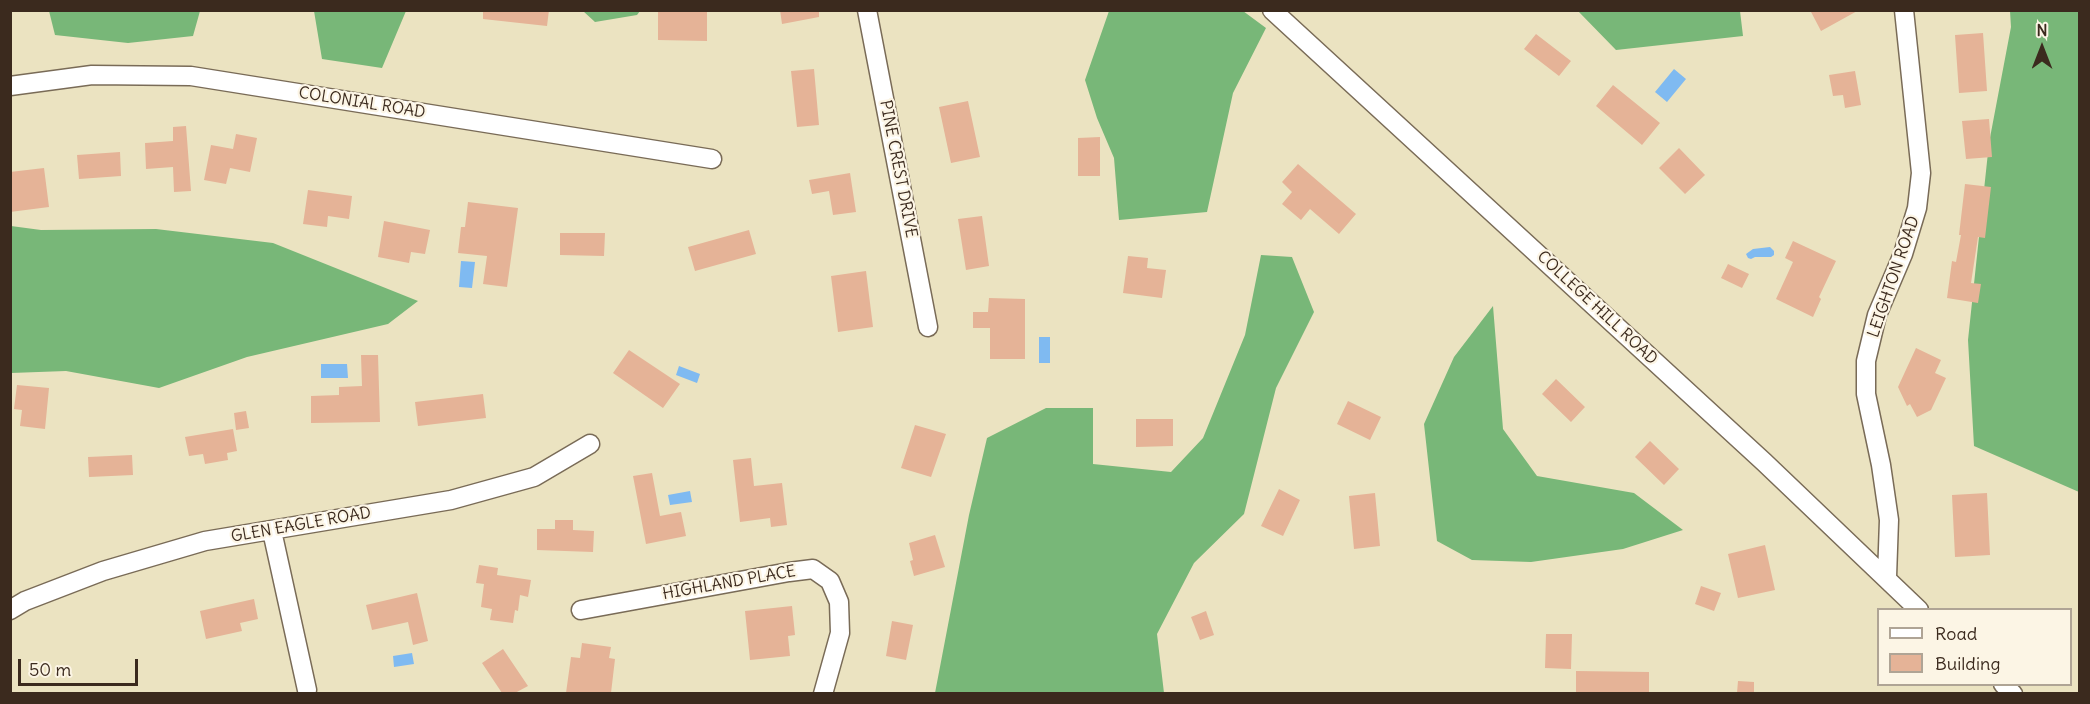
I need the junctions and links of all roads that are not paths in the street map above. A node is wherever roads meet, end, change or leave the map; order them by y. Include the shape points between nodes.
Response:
1 (867, 10) edge
2 (1272, 10) edge
3 (1904, 10) edge
4 (10, 86) edge
5 (712, 159) dead end
6 (927, 327) dead end
7 (590, 444) dead end
8 (272, 531) junction
9 (1887, 577) junction
10 (1918, 608) edge
11 (10, 610) edge
12 (581, 610) dead end
13 (307, 690) dead end
14 (823, 693) edge

1 - 6 street, PINE CREST DRIVE
2 - 9 street, COLLEGE HILL ROAD
3 - 9 street, LEIGHTON ROAD via 1920,184 1915,217 1877,315 1866,362 1866,394 1889,519
4 - 5 street, COLONIAL ROAD via 92,75 190,76
7 - 8 street, GLEN EAGLE ROAD via 534,477 451,500
8 - 11 street, GLEN EAGLE ROAD via 205,541 103,571
8 - 13 street
9 - 10 street, COLLEGE HILL ROAD
12 - 14 street, HIGHLAND PLACE via 813,569 830,581 839,602 840,633

